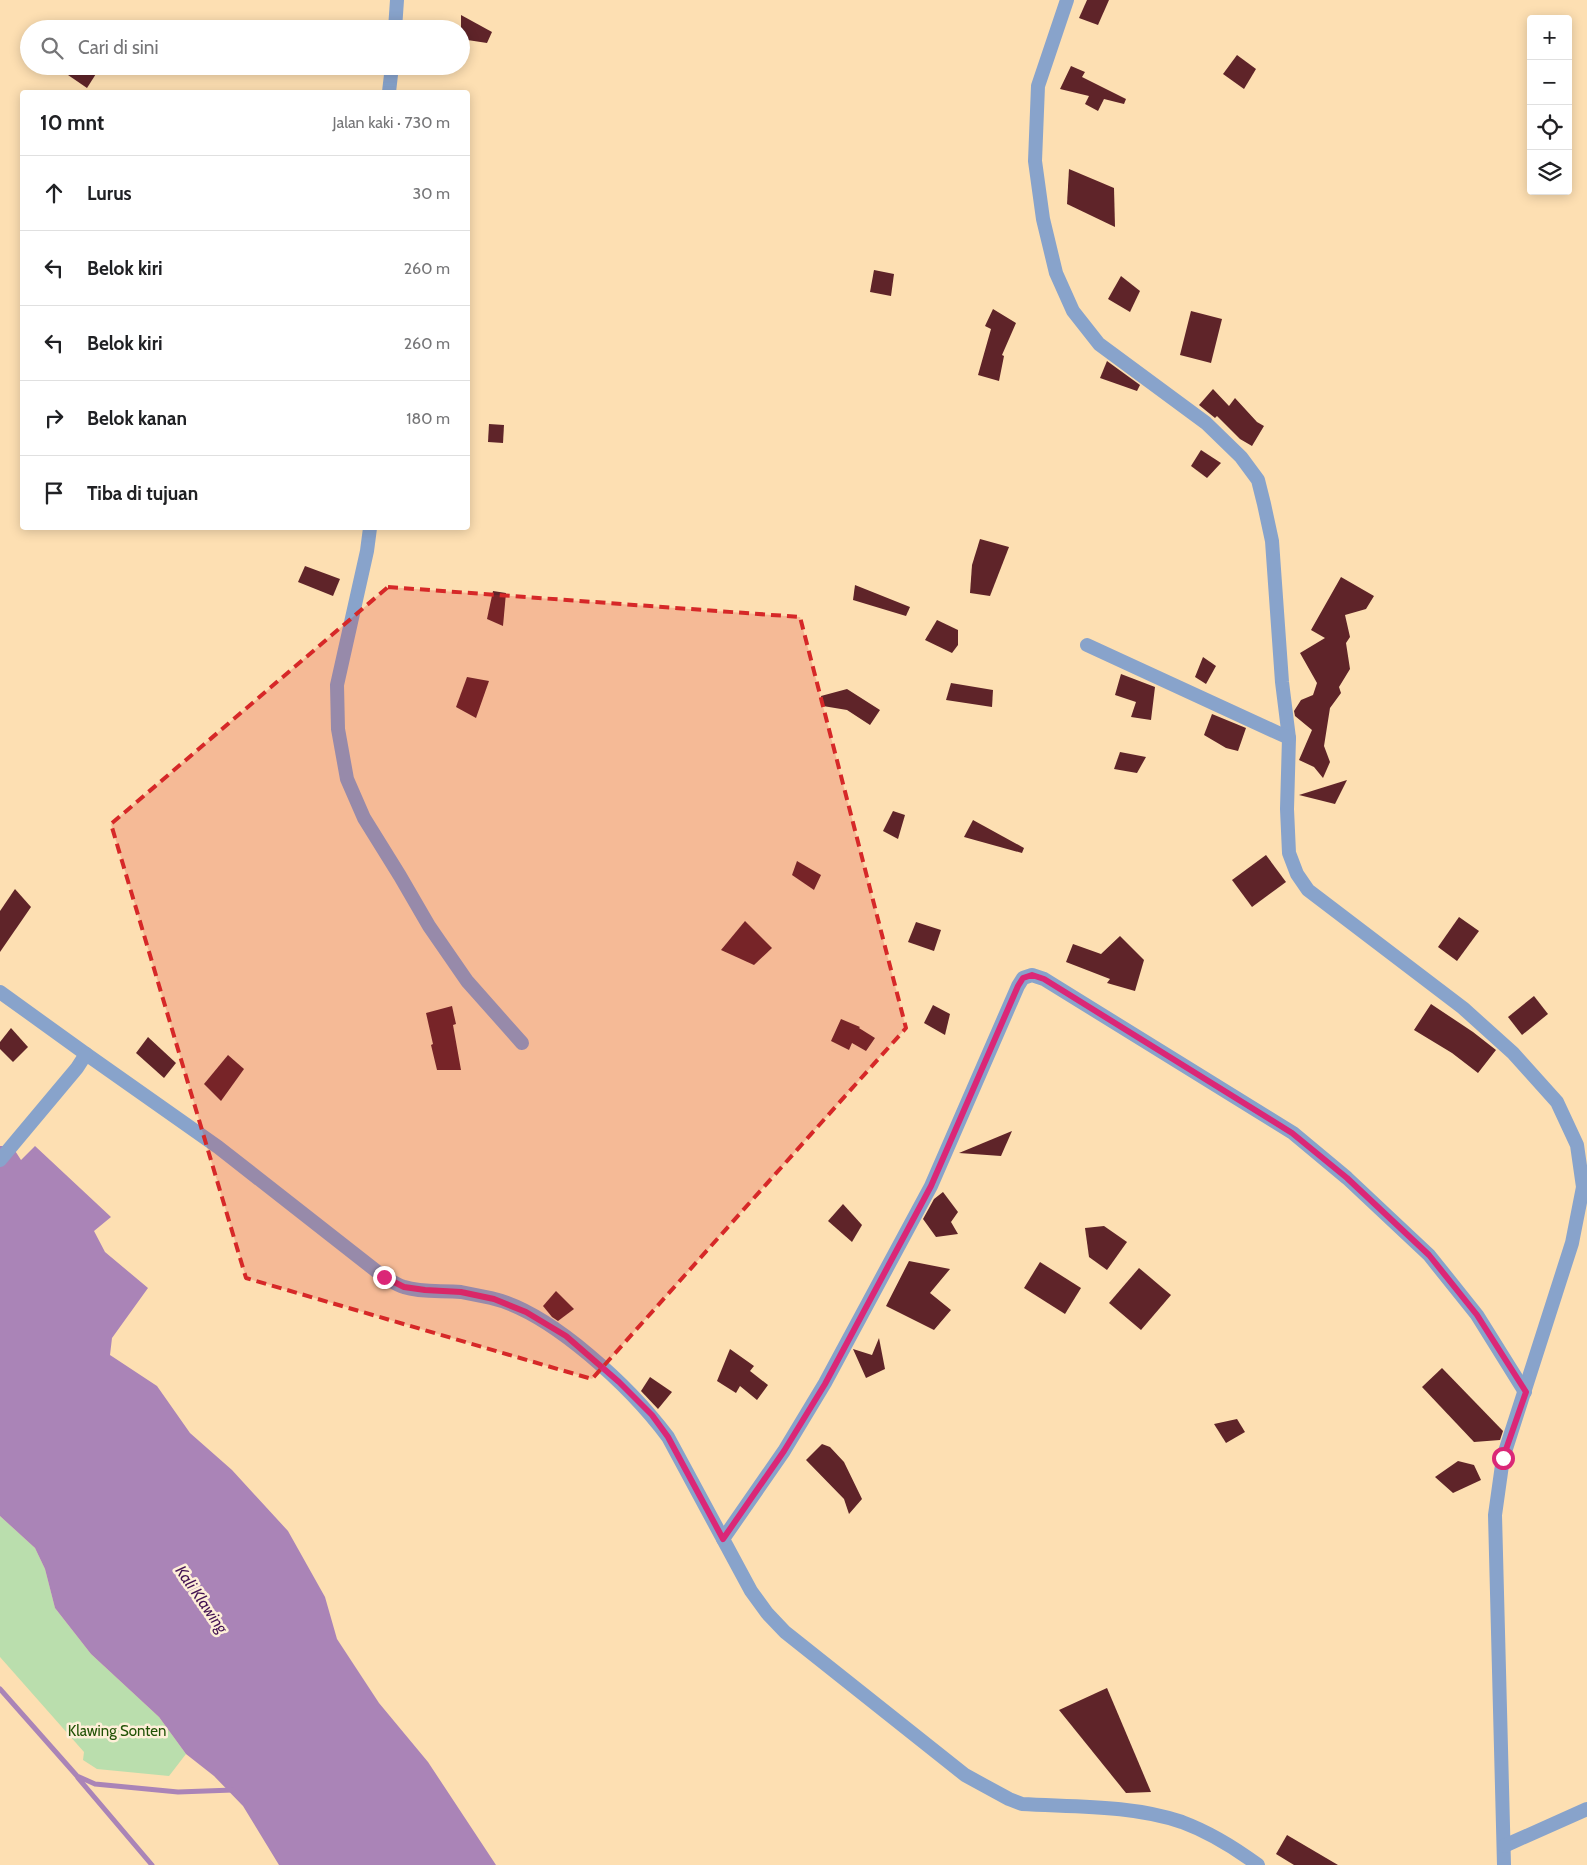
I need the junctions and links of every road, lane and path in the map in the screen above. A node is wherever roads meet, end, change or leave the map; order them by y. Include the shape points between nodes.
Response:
1 (397, 0) edge
2 (1067, 0) edge
3 (396, 20) edge
4 (391, 75) edge
5 (389, 90) edge
6 (370, 530) edge
7 (1086, 645) dead end
8 (1289, 738) junction
9 (0, 992) edge
10 (522, 1042) dead end
11 (86, 1054) junction
12 (0, 1160) edge
13 (1526, 1392) junction
14 (723, 1539) junction
15 (1587, 1809) edge
16 (1504, 1846) junction
17 (1258, 1865) edge
18 (1504, 1865) edge

1 - 3 street
2 - 8 street via 1038,86 1034,161 1056,273 1073,311 1099,344 1206,423 1241,457 1258,480 1272,542
4 - 5 street
6 - 10 street via 368,551 337,685 338,729 347,779 364,818 429,926 467,981
7 - 8 street
8 - 13 street via 1289,853 1296,874 1308,890 1463,1008 1513,1053 1557,1102 1577,1145 1583,1187 1572,1243
9 - 11 street
11 - 12 street
11 - 14 street via 218,1147 384,1277 404,1287 461,1292 494,1299 526,1312 566,1336 652,1415 668,1437
13 - 14 street via 1477,1315 1429,1255 1347,1178 1292,1133 1084,1002 1032,975 1023,978 1018,986 931,1186 825,1384 784,1451
13 - 16 street via 1503,1458 1495,1515
14 - 17 street via 751,1591 785,1632 965,1775 1022,1804 1118,1809 1182,1822 1218,1839
15 - 16 street
16 - 18 street

